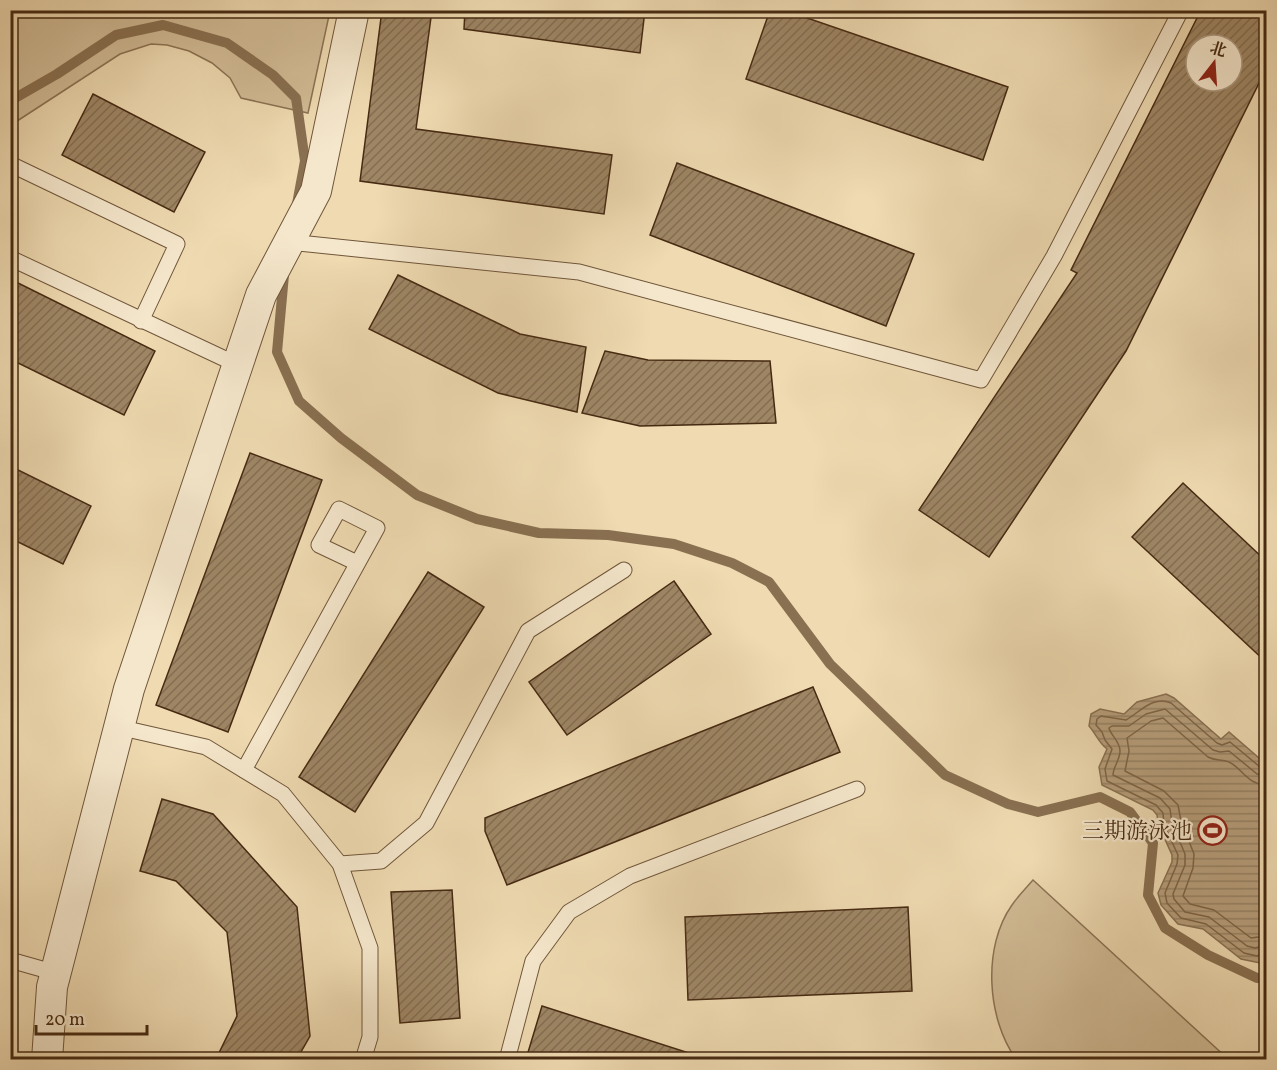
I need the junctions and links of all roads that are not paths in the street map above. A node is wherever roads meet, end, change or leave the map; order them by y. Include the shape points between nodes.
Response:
1 (354, 10) edge
2 (1180, 10) edge
3 (10, 164) edge
4 (289, 242) junction
5 (10, 258) edge
6 (141, 321) junction
7 (238, 365) junction
8 (357, 563) dead end
9 (624, 570) dead end
10 (118, 727) junction
11 (244, 770) junction
12 (857, 789) dead end
13 (340, 864) junction
14 (10, 960) edge
15 (56, 973) junction
16 (47, 1059) edge
17 (363, 1059) edge
18 (507, 1059) edge

1 - 4 street via 316,191
2 - 4 lane via 1054,256 981,380 579,272
3 - 6 lane via 177,244
4 - 7 street via 261,295
5 - 6 lane
6 - 7 lane
7 - 10 street
8 - 11 lane
9 - 13 lane via 528,631 426,823 381,861
10 - 11 lane via 206,747
10 - 15 street
11 - 13 lane via 283,794
12 - 18 lane via 630,876 569,912 533,961
13 - 17 lane via 370,948 370,1037
14 - 15 lane
15 - 16 street

